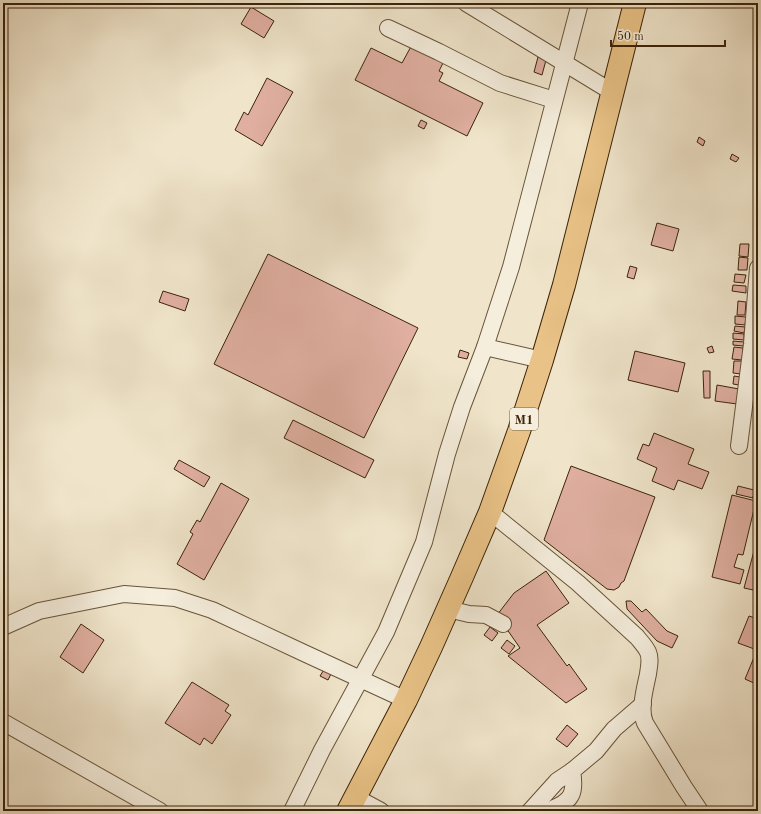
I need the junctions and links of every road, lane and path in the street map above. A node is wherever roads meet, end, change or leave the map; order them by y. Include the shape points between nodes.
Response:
1 (466, 3) edge
2 (580, 3) edge
3 (635, 3) edge
4 (388, 28) dead end
5 (564, 63) junction
6 (612, 92) junction
7 (554, 100) junction
8 (758, 268) edge
9 (485, 347) junction
10 (542, 360) junction
11 (740, 446) dead end
12 (490, 512) junction
13 (448, 609) junction
14 (503, 624) dead end
15 (3, 627) edge
16 (360, 679) junction
17 (406, 700) junction
18 (643, 704) junction
19 (3, 722) edge
20 (572, 771) junction
21 (351, 804) edge
22 (552, 809) dead end
23 (160, 811) edge
24 (292, 811) edge
25 (381, 811) edge
26 (530, 811) edge
27 (700, 811) edge

1 - 5 street
2 - 5 street
3 - 6 highway, M1
4 - 7 street via 500,83
5 - 6 street
5 - 7 street
6 - 10 highway, M1 via 564,285
7 - 9 street via 511,267
8 - 11 street
9 - 10 street
9 - 16 street via 447,454 424,542 386,632
10 - 12 highway, M1
12 - 13 highway, M1
12 - 18 street via 578,584 637,637 650,661
13 - 14 street via 486,615
13 - 17 highway, M1
15 - 16 street via 39,611 124,594 175,598 212,610
16 - 17 street
16 - 24 street
17 - 21 highway, M1
18 - 20 street
18 - 27 street via 645,723
19 - 23 street
20 - 22 street via 574,782 571,796 563,805
20 - 26 street via 557,781
21 - 25 street

